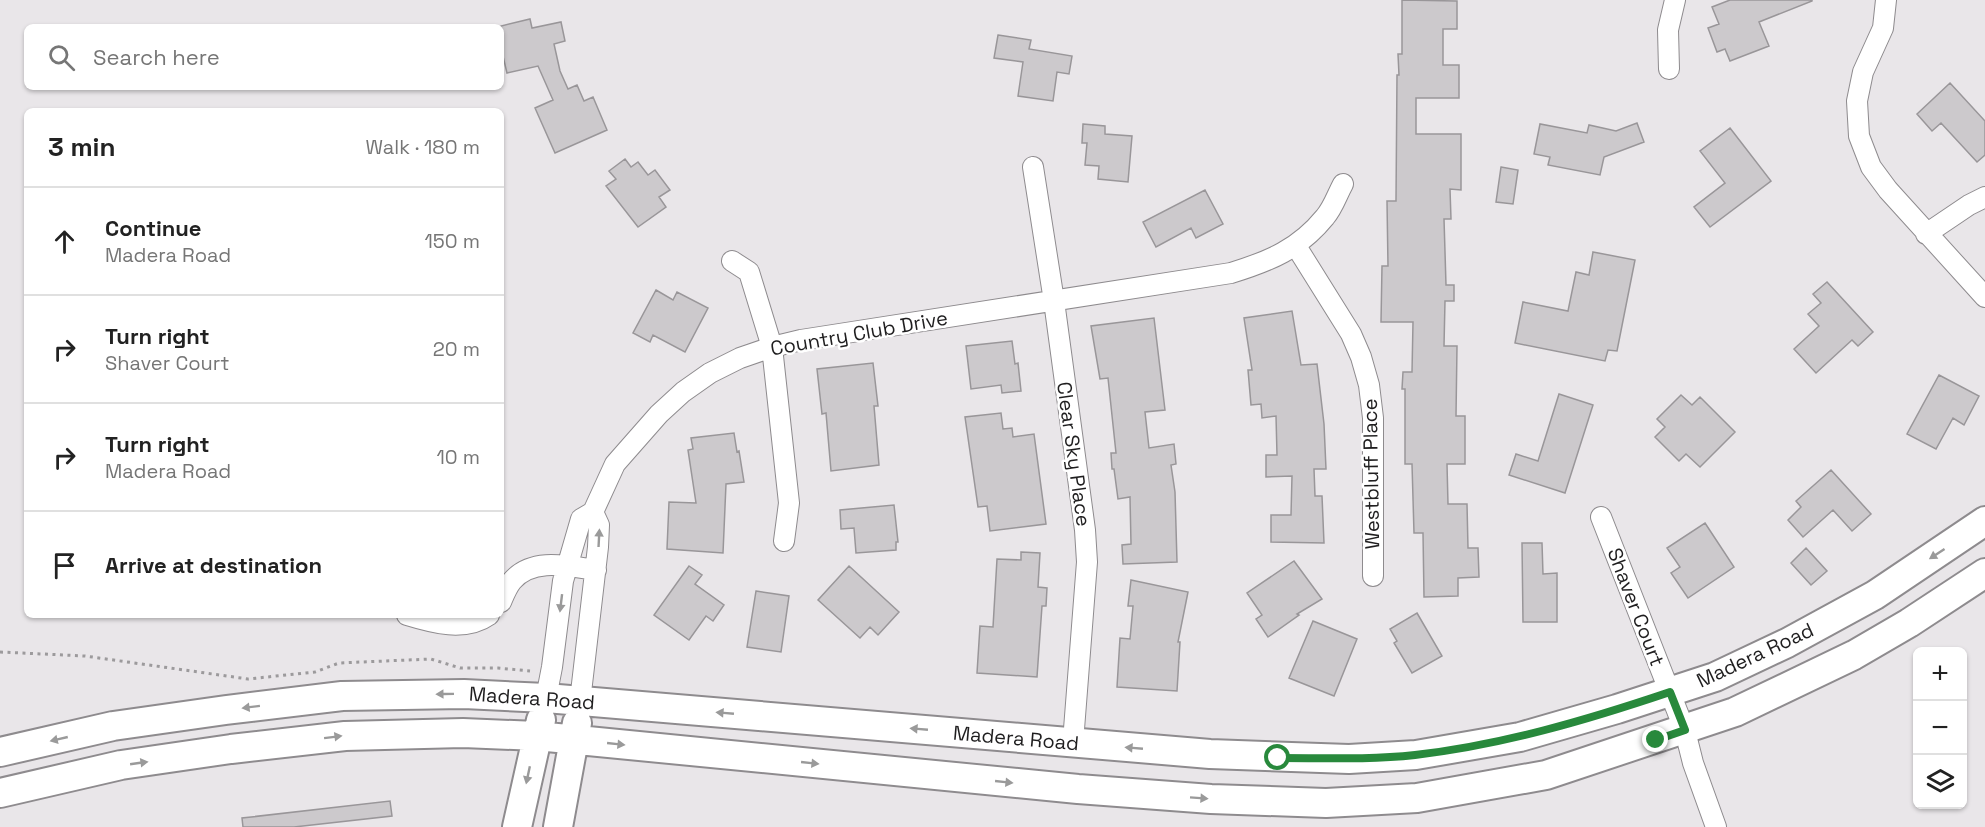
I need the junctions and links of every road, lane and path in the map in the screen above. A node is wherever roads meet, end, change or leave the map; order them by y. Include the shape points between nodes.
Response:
1 (1675, 0) edge
2 (1886, 0) edge
3 (1669, 69) dead end
4 (1033, 166) dead end
5 (1343, 184) dead end
6 (1985, 197) edge
7 (1926, 234) junction
8 (1296, 246) junction
9 (732, 261) dead end
10 (1985, 297) edge
11 (1054, 301) junction
12 (772, 347) junction
13 (593, 513) junction
14 (1601, 517) dead end
15 (1985, 521) edge
16 (784, 541) dead end
17 (567, 566) junction
18 (596, 570) junction
19 (1985, 573) edge
20 (1373, 576) dead end
21 (504, 595) edge
22 (420, 618) edge
23 (484, 618) edge
24 (0, 652) edge
25 (530, 671) dead end
26 (1670, 692) junction
27 (546, 698) junction
28 (580, 701) junction
29 (1685, 730) junction
30 (537, 736) junction
31 (574, 740) junction
32 (1073, 742) junction
33 (0, 752) edge
34 (0, 792) edge
35 (517, 827) edge
36 (558, 827) edge
37 (1716, 827) edge

1 - 3 street via 1668,30
2 - 7 street via 1883,28 1863,72 1857,101 1859,136 1871,166
4 - 11 street, Clear Sky Place
5 - 8 street, Country Club Drive via 1327,216
6 - 7 street
7 - 10 street
8 - 11 street, Country Club Drive via 1232,273
8 - 20 street, Westbluff Place via 1351,334 1369,385 1373,418
9 - 12 street via 749,272
11 - 12 street, Country Club Drive
11 - 32 street, Clear Sky Place via 1087,562
12 - 13 street, Country Club Drive via 740,358 683,392 615,464
12 - 16 street via 789,503
13 - 17 street, Country Club Drive via 580,519
18 -> 13 street via 599,525
14 - 26 street, Shaver Court
15 -> 26 main road, Madera Road via 1875,595 1715,677
17 - 18 street
17 - 21 street via 538,566 521,572 510,582
17 -> 27 street, Country Club Drive
18 - 28 street
19 - 29 main road, Madera Road via 1854,655 1735,712
22 - 23 street via 451,625
24 - 25 path via 85,656 248,679 315,672 339,663 431,659 460,668
26 - 29 street, Shaver Court
26 -> 32 main road, Madera Road via 1520,737 1416,754 1349,759 1278,758
27 - 28 main road, Madera Road
27 - 30 main road
27 -> 33 main road, Madera Road via 464,694 342,696 113,726
28 - 31 main road
32 -> 28 main road, Madera Road
31 -> 29 main road, Madera Road via 1078,789 1326,803 1417,798 1546,775
29 - 37 street, Shaver Court
30 - 31 main road, Madera Road
34 -> 30 main road, Madera Road via 121,765 345,736
30 -> 35 main road
31 - 36 main road

